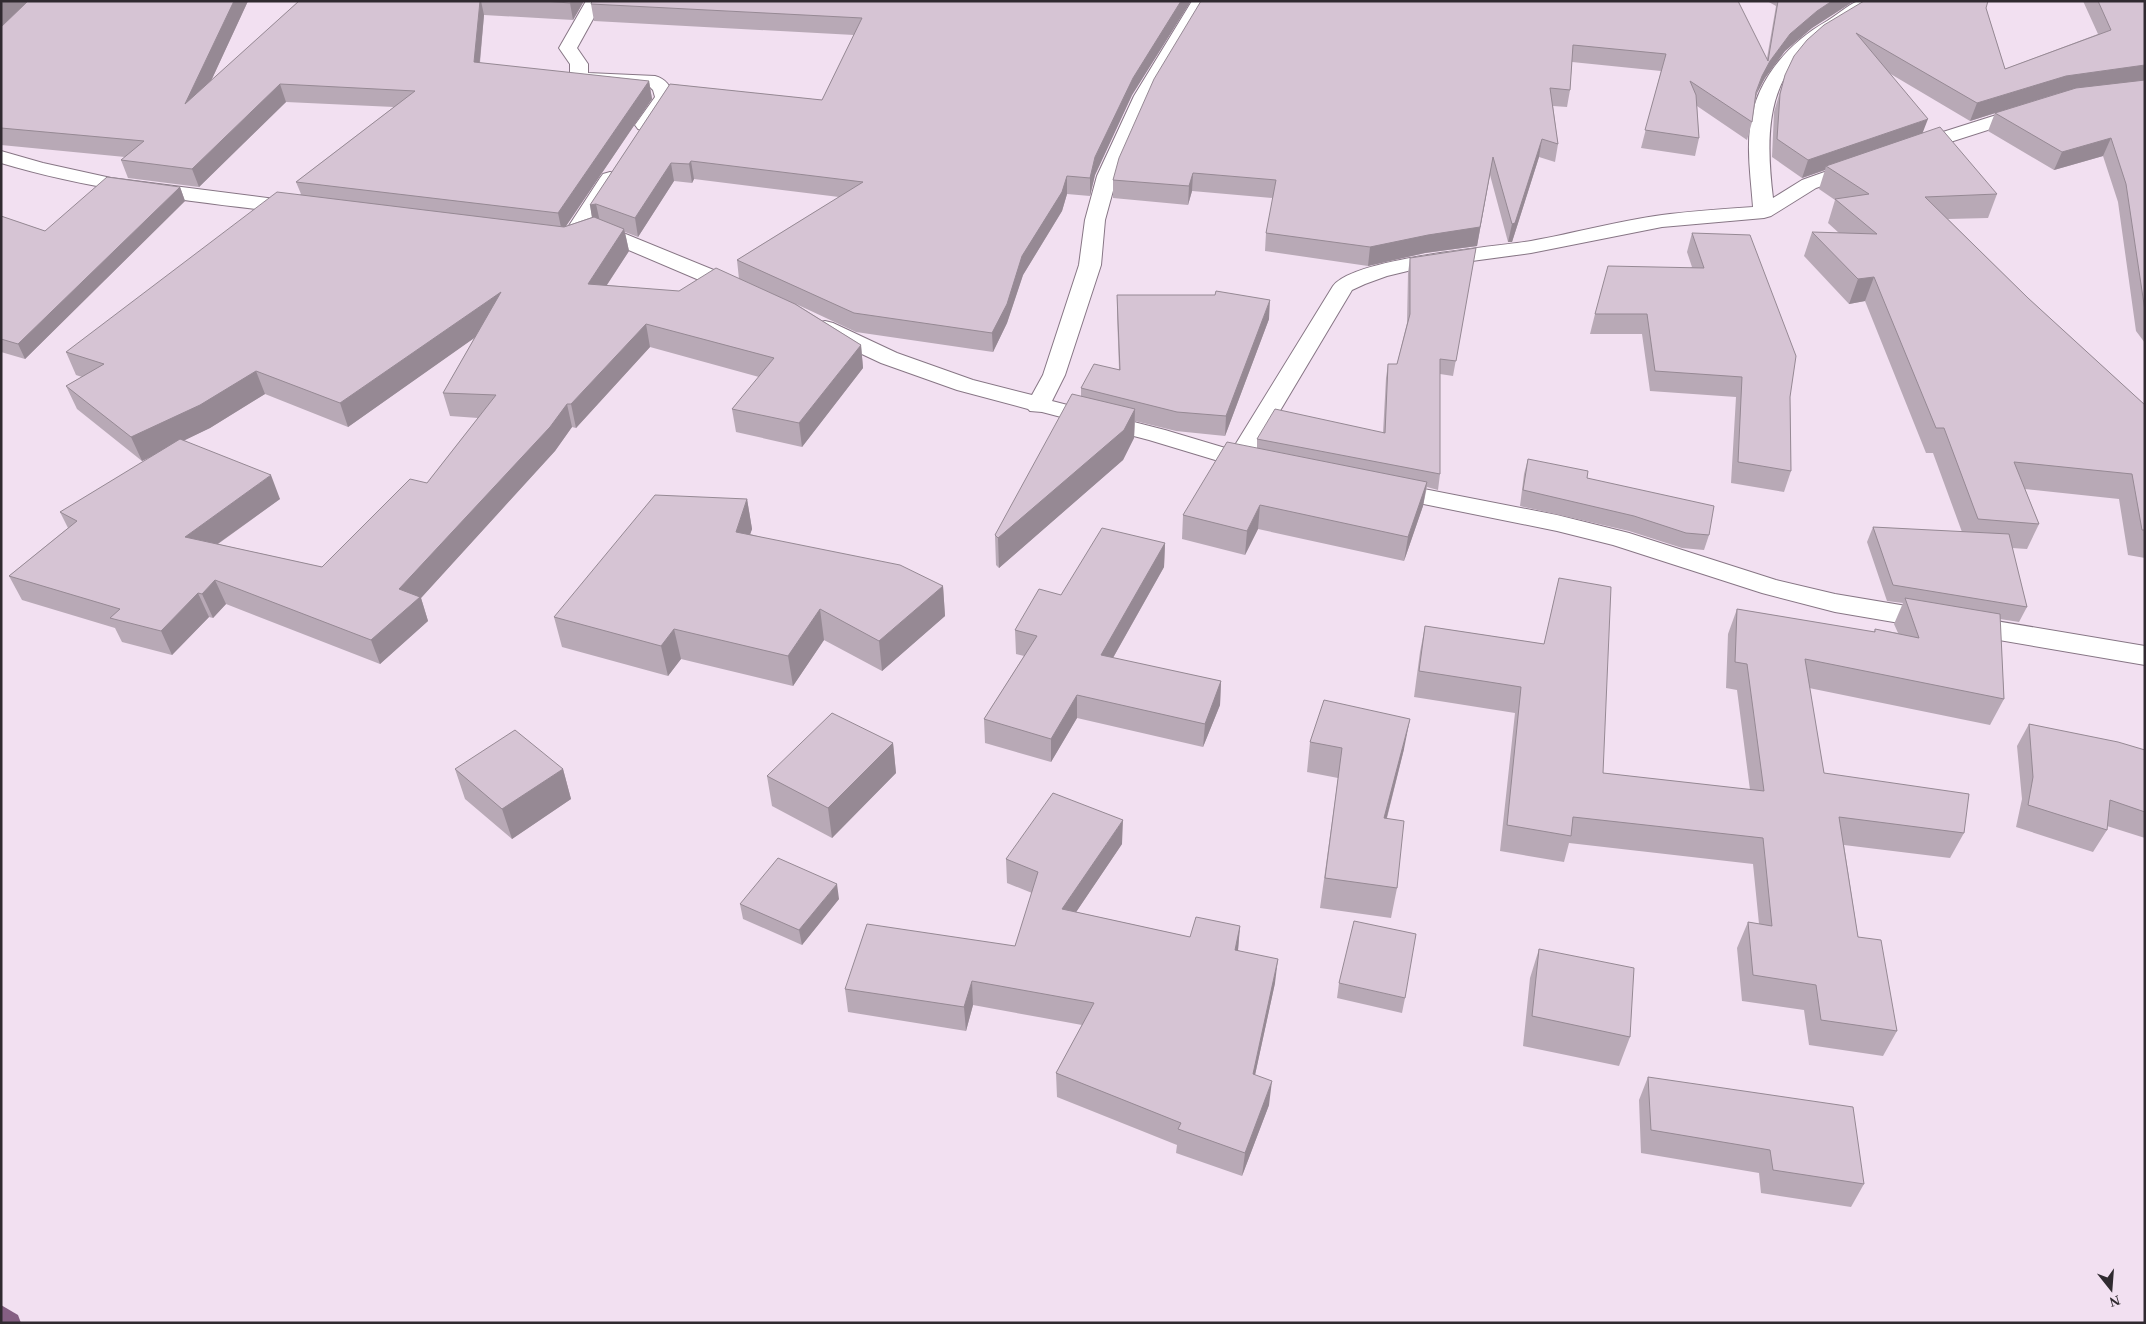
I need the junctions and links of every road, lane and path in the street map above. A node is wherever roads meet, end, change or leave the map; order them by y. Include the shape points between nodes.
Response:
1 (595, 1) edge
2 (1201, 1) edge
3 (1866, 1) edge
4 (2049, 104) edge
5 (638, 137) edge
6 (1, 157) edge
7 (622, 161) edge
8 (316, 210) edge
9 (1764, 212) junction
10 (763, 300) edge
11 (808, 320) edge
12 (1038, 406) junction
13 (1238, 460) junction
14 (1276, 468) edge
15 (1364, 485) edge
16 (2145, 656) edge

1 - 5 street via 568,48 579,64 579,78 645,80 662,88 664,97
2 - 12 street via 1143,96 1107,176 1096,220 1090,265 1054,375
3 - 9 street via 1791,54 1776,78 1762,116 1759,162
4 - 9 street via 1809,184
6 - 8 street via 100,183
7 - 10 street via 559,239 599,230
9 - 13 street via 1662,221 1531,247 1420,262 1357,279 1344,286
11 - 12 street via 889,358
12 - 13 street via 1157,435
13 - 14 street
15 - 16 street via 1557,522 1620,538 1771,587 1835,603

